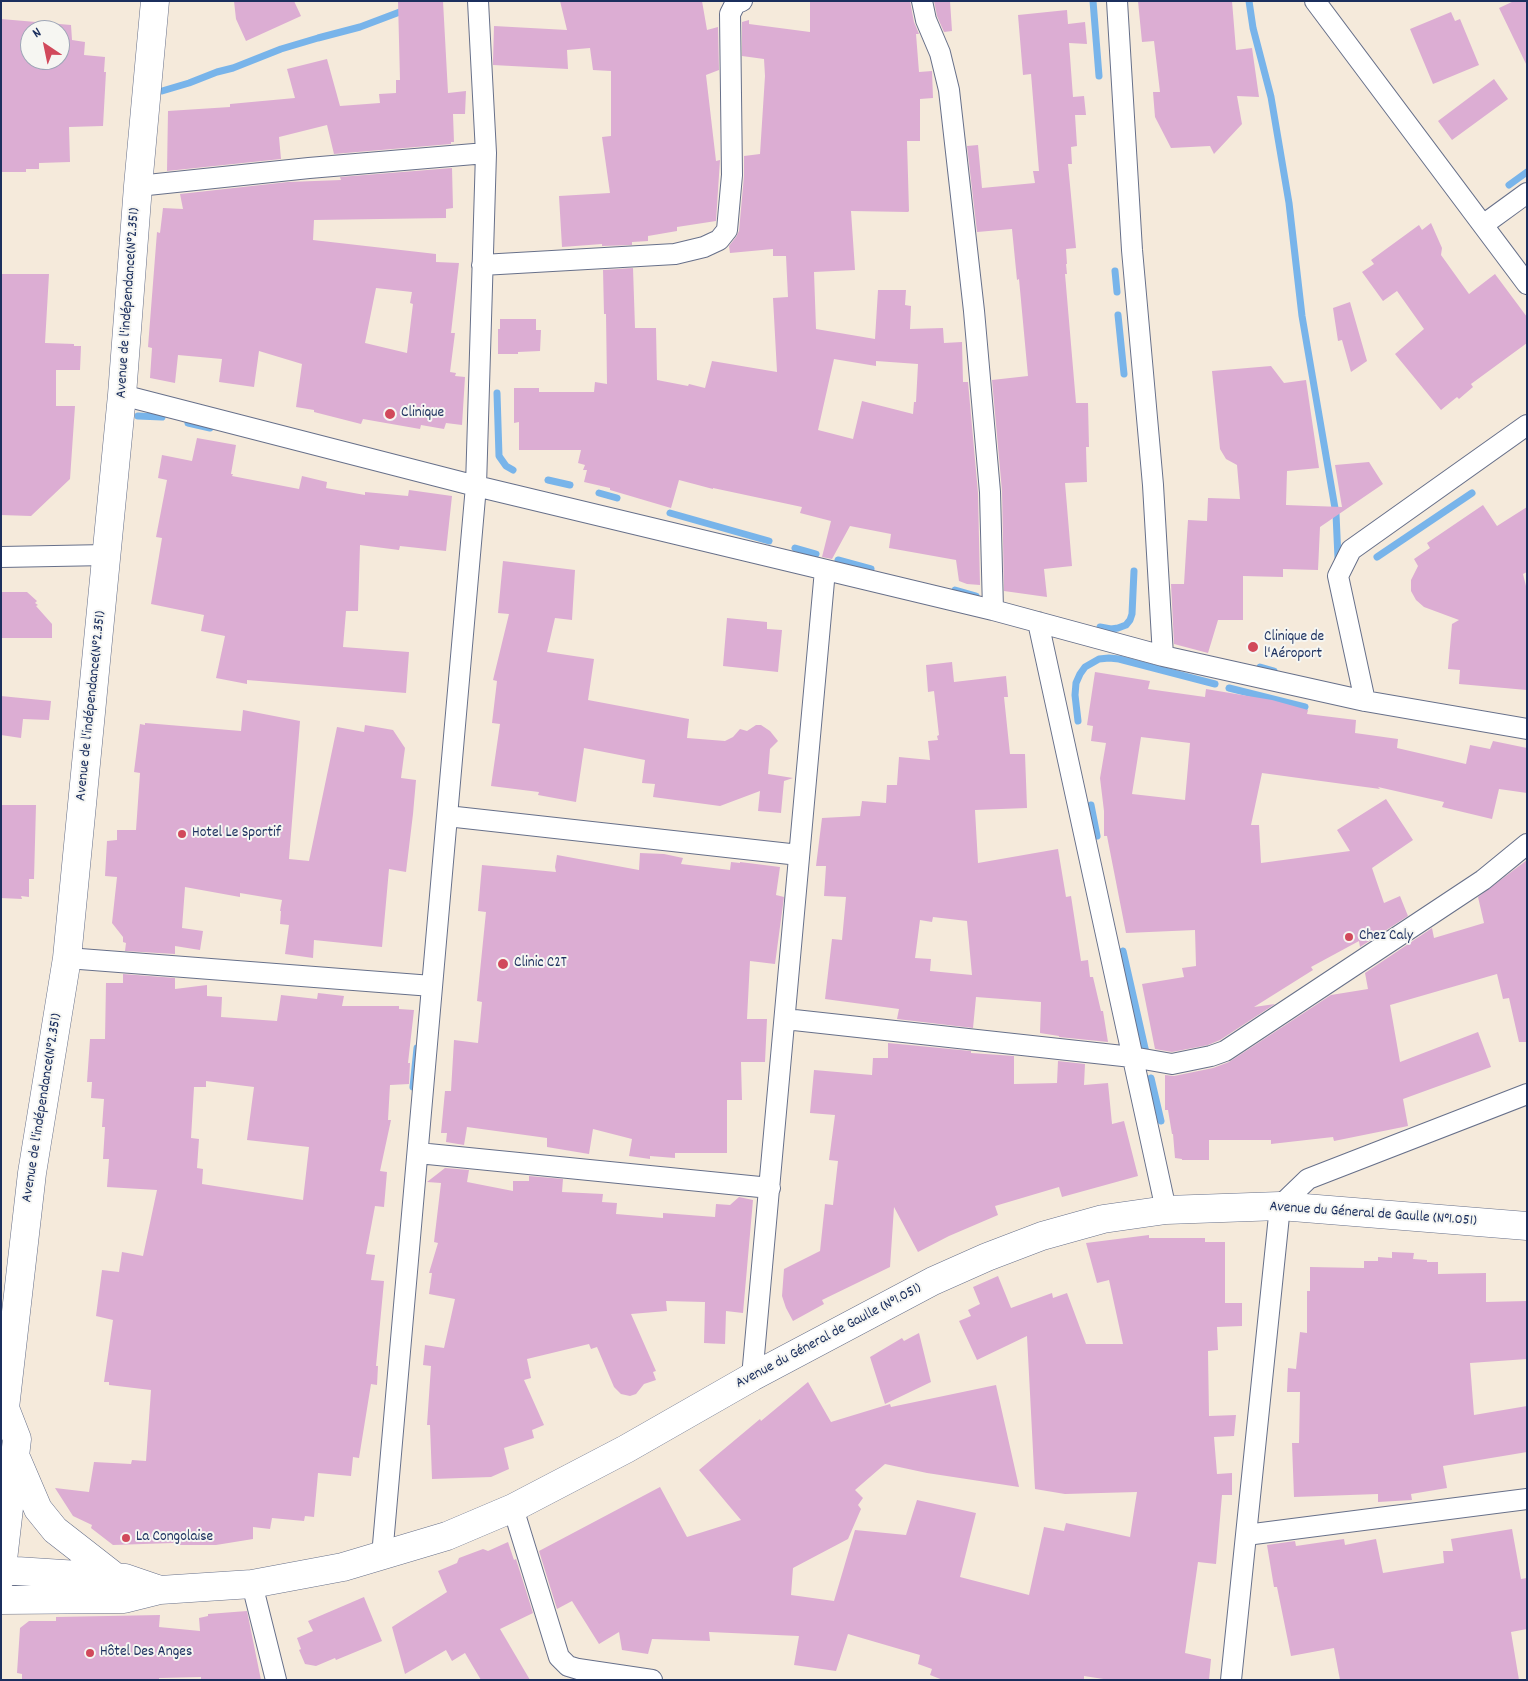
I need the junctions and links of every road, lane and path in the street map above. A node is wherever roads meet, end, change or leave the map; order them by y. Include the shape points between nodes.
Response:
1 (155, 1) edge
2 (478, 1) edge
3 (742, 1) edge
4 (922, 1) edge
5 (1117, 1) edge
6 (1323, 4) edge
7 (486, 153) junction
8 (138, 186) junction
9 (1527, 193) edge
10 (1483, 225) junction
11 (482, 265) junction
12 (1527, 284) edge
13 (122, 395) junction
14 (1527, 425) edge
15 (476, 486) junction
16 (107, 555) junction
17 (1, 557) edge
18 (825, 570) junction
19 (993, 610) junction
20 (1038, 622) junction
21 (1163, 656) junction
22 (1365, 701) junction
23 (1527, 730) edge
24 (447, 816) junction
25 (1527, 844) edge
26 (799, 855) junction
27 (67, 958) junction
28 (432, 986) junction
29 (785, 1019) junction
30 (1132, 1057) junction
31 (1527, 1094) edge
32 (418, 1153) junction
33 (770, 1188) junction
34 (1280, 1206) junction
35 (1166, 1210) junction
36 (1527, 1226) edge
37 (752, 1377) junction
38 (3, 1411) edge
39 (16, 1458) junction
40 (1527, 1499) edge
41 (513, 1508) junction
42 (1246, 1535) junction
43 (382, 1556) junction
44 (2, 1572) edge
45 (114, 1576) junction
46 (252, 1584) junction
47 (160, 1590) junction
48 (1, 1600) edge
49 (276, 1680) edge
50 (652, 1680) edge
51 (1231, 1680) edge

1 - 8 main road, Avenue de l'indépendance(N°2.351)
2 - 7 street
3 - 11 street via 735,4 730,14 732,175 728,230 719,240 675,254
4 - 19 street via 949,90 989,482
5 - 21 street
6 - 10 street
7 - 8 street
7 - 11 street
8 - 13 main road, Avenue de l'indépendance(N°2.351)
9 - 10 street
10 - 12 street
11 - 15 street
13 - 15 street
13 - 16 main road, Avenue de l'indépendance(N°2.351)
14 - 22 street via 1351,550 1338,576
15 - 18 street
15 - 24 street
16 - 17 street
16 - 27 main road, Avenue de l'indépendance(N°2.351)
18 - 19 street
18 - 26 street
19 - 20 street
20 - 21 street
20 - 30 street
21 - 22 street
22 - 23 street
24 - 26 street
24 - 28 street
25 - 30 street via 1483,880 1225,1050 1172,1064
26 - 29 street
27 - 28 street
27 - 38 main road, Avenue de l'indépendance(N°2.351) via 32,1173
28 - 32 street
29 - 30 street
29 - 33 street
30 - 35 street
31 - 34 street via 1308,1179
32 - 33 street
32 - 43 street
33 - 37 street
34 - 35 main road, Avenue du Géneral de Gaulle (N°1.051)
34 - 36 main road, Avenue du Géneral de Gaulle (N°1.051)
34 - 42 street
35 - 37 main road, Avenue du Géneral de Gaulle (N°1.051) via 1103,1220 1042,1236 987,1257 933,1281
37 - 41 main road, Avenue du Géneral de Gaulle (N°1.051) via 626,1449
38 - 39 main road, Avenue de l'indépendance(N°2.351) via 17,1440
39 - 44 main road, Avenue de l'indépendance(N°2.351)
39 - 45 main road via 38,1509 54,1530
40 - 42 street
41 - 43 main road, Avenue du Géneral de Gaulle (N°1.051) via 447,1536
41 - 50 street via 559,1657 568,1666 578,1669
42 - 51 street
43 - 46 main road, Avenue du Géneral de Gaulle (N°1.051) via 343,1567
44 - 45 main road, Avenue du Géneral de Gaulle (N°1.051)
45 - 47 main road, Avenue du Géneral de Gaulle (N°1.051)
46 - 47 main road, Avenue du Géneral de Gaulle (N°1.051)
46 - 49 street
47 - 48 main road, Avenue du Géneral de Gaulle (N°1.051) via 124,1599

